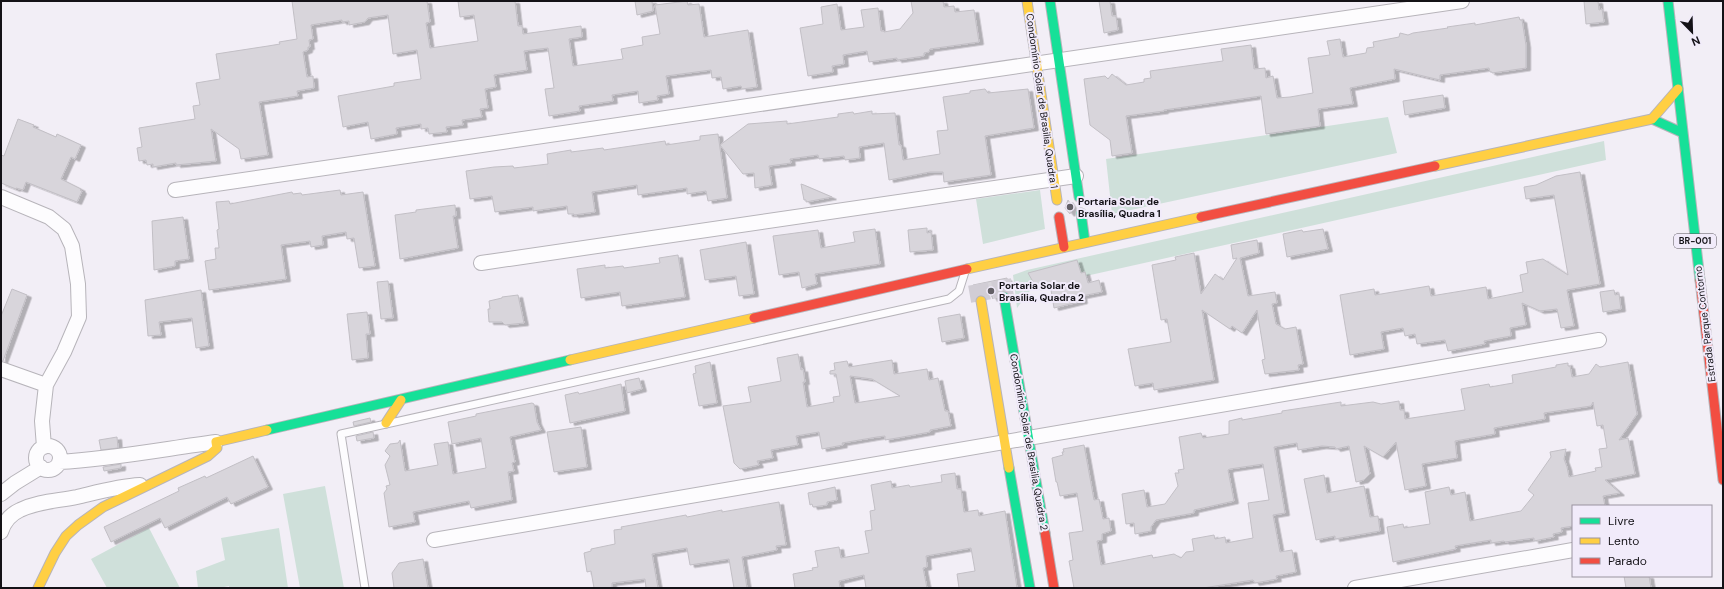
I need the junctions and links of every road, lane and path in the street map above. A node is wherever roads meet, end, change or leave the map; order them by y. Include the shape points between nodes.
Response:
1 (1027, 1) edge
2 (1050, 1) edge
3 (1462, 1) edge
4 (1668, 1) edge
5 (1058, 60) junction
6 (1036, 64) junction
7 (1678, 89) junction
8 (1652, 119) junction
9 (1683, 133) junction
10 (1076, 176) junction
11 (1054, 179) junction
12 (175, 190) dead end
13 (1, 197) edge
14 (1079, 197) dead end
15 (1057, 200) dead end
16 (1085, 242) junction
17 (1064, 247) junction
18 (481, 263) dead end
19 (998, 263) junction
20 (970, 269) junction
21 (1000, 274) tunnel mouth
22 (977, 279) tunnel mouth
23 (1004, 297) tunnel mouth
24 (981, 301) tunnel mouth
25 (994, 312) junction
26 (1599, 340) dead end
27 (1, 369) edge
28 (46, 385) junction
29 (401, 400) junction
30 (386, 423) junction
31 (1028, 438) junction
32 (216, 442) junction
33 (1005, 442) junction
34 (44, 447) junction
35 (59, 462) junction
36 (41, 466) junction
37 (1723, 480) edge
38 (153, 484) junction
39 (1, 494) edge
40 (1, 532) edge
41 (434, 540) dead end
42 (1572, 550) edge
43 (38, 588) edge
44 (365, 588) edge
45 (1030, 588) edge
46 (1054, 588) edge
47 (1354, 588) edge

1 - 6 main road, Condomínio Solar de Brasilia, Quadra 1
2 - 5 main road
3 - 5 street
4 - 7 main road, Estrada Parque Contorno / BR-001
5 - 6 street
5 - 10 main road
6 - 11 main road, Condomínio Solar de Brasilia, Quadra 1
6 - 12 street
7 - 8 main road
7 - 9 main road, Estrada Parque Contorno / BR-001
8 - 9 main road
8 - 16 main road
9 - 37 main road, Estrada Parque Contorno / BR-001
10 - 11 street
10 - 14 main road
11 - 15 main road, Condomínio Solar de Brasilia, Quadra 1
11 - 18 street
13 - 28 street via 49,217 64,230 72,246 78,284 79,317
16 - 17 main road
16 - 17 main road via 1070,217
17 - 19 main road
19 - 20 main road
19 - 21 main road
20 - 22 main road
20 - 29 main road
20 - 30 lane via 959,291 949,299
23 - 25 main road, Condomínio Solar de Brasilia, Quadra 2
24 - 25 main road, Condomínio Solar de Brasilia, Quadra 2
25 - 31 main road, Condomínio Solar de Brasilia, Quadra 2
25 - 33 main road, Condomínio Solar de Brasilia, Quadra 2
26 - 31 street
27 - 28 street
28 - 34 street via 42,421
29 - 30 main road
29 - 32 main road
30 - 44 lane via 341,434
31 - 33 street
31 - 46 main road, Condomínio Solar de Brasilia, Quadra 2
32 - 35 street via 104,459
32 - 38 main road via 217,448 208,456
33 - 41 street
33 - 45 main road, Condomínio Solar de Brasilia, Quadra 2
34 - 35 street via 56,449 60,455
34 - 36 street via 37,456 38,464
35 - 36 street via 51,469
36 - 39 street
38 - 40 street via 130,485 44,502 19,510 8,518
38 - 43 main road via 103,507 66,536
42 - 47 street

